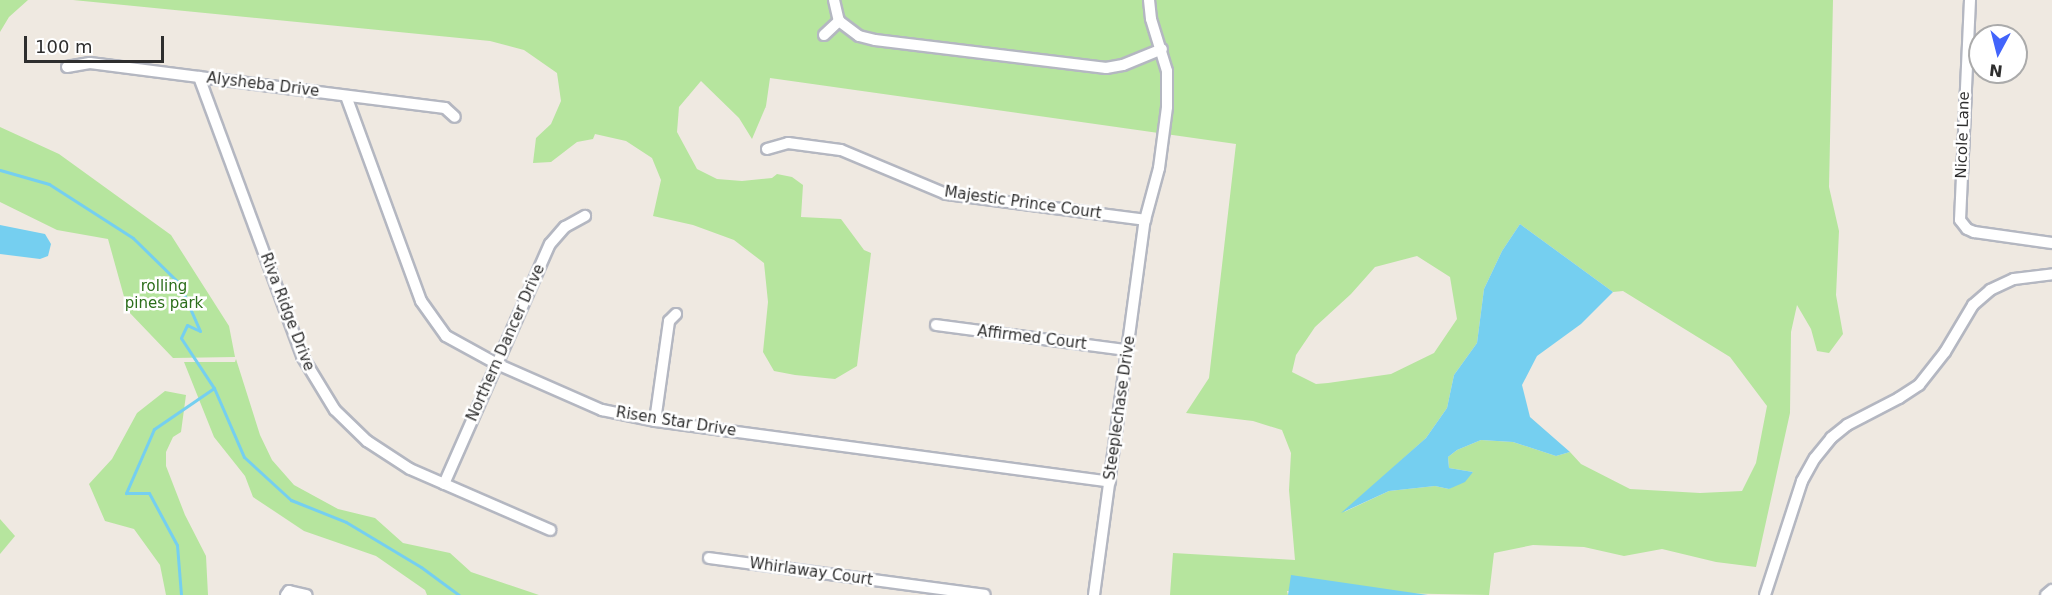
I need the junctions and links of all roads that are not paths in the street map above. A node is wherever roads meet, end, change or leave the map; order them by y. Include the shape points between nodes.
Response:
1 (834, 0) edge
2 (1149, 0) edge
3 (1970, 0) edge
4 (839, 21) junction
5 (824, 35) dead end
6 (1162, 49) junction
7 (67, 67) dead end
8 (199, 77) junction
9 (346, 96) junction
10 (456, 117) dead end
11 (767, 149) dead end
12 (585, 216) dead end
13 (1145, 220) junction
14 (2052, 243) edge
15 (2052, 274) edge
16 (676, 314) dead end
17 (936, 325) dead end
18 (1127, 350) junction
19 (497, 364) junction
20 (655, 421) junction
21 (1110, 482) junction
22 (444, 484) junction
23 (550, 530) dead end
24 (709, 558) dead end
25 (2052, 590) edge
26 (286, 595) edge
27 (307, 595) edge
28 (985, 595) edge
29 (1094, 595) edge
30 (1765, 595) edge
31 (2046, 595) edge

1 - 4 street
2 - 6 street, Steeplechase Drive
3 - 14 street, Nicole Lane via 1960,214 1963,225 1970,231
4 - 5 street
4 - 6 street via 859,36 875,40 1106,68
6 - 13 street, Steeplechase Drive via 1167,71 1167,107 1159,168
7 - 8 street, Alysheba Drive via 90,63
8 - 9 street, Alysheba Drive
8 - 22 street, Riva Ridge Drive via 310,374 335,410 367,441 410,469
9 - 10 street, Alysheba Drive via 445,108
9 - 19 street, Risen Star Drive via 421,301 446,336
11 - 13 street, Majestic Prince Court via 788,143 841,150 946,194
12 - 19 street, Northern Dancer Drive via 564,227 550,244
13 - 18 street, Steeplechase Drive
15 - 30 street via 2014,279 1990,290 1973,305 1945,352 1919,385 1831,438 1802,481
16 - 20 street via 669,321
17 - 18 street, Affirmed Court
18 - 21 street, Steeplechase Drive
19 - 20 street, Risen Star Drive via 602,410
19 - 22 street, Northern Dancer Drive
20 - 21 street, Risen Star Drive
21 - 29 street, Steeplechase Drive
22 - 23 street, Riva Ridge Drive
24 - 28 street, Whirlaway Court
25 - 31 street
26 - 27 street via 289,591

